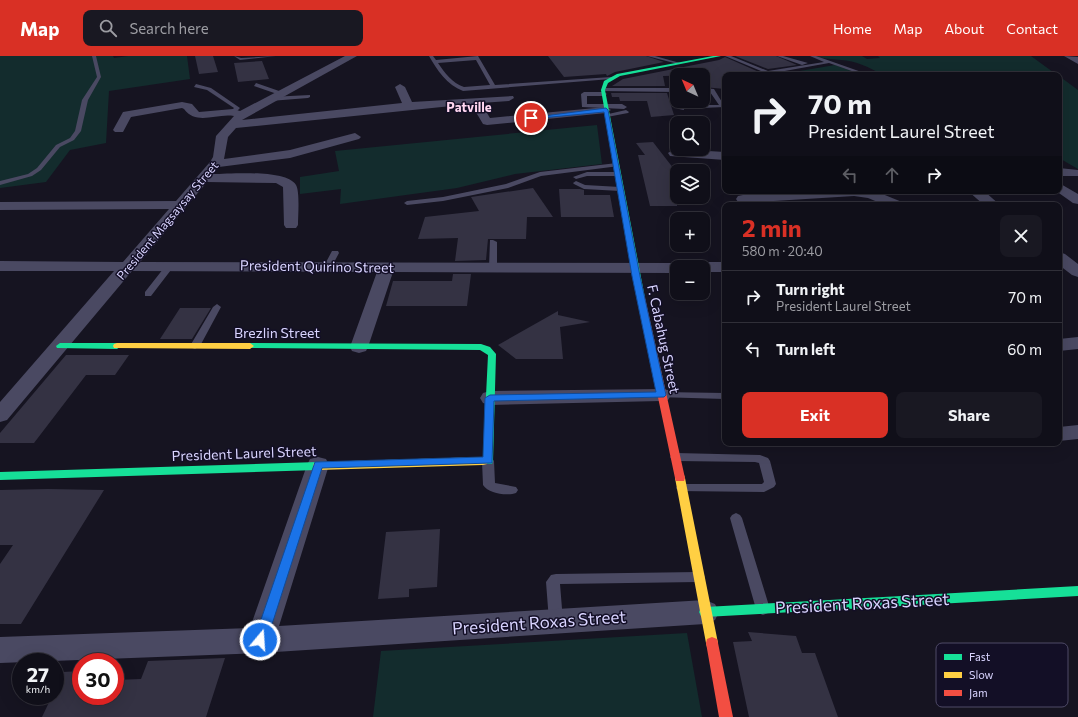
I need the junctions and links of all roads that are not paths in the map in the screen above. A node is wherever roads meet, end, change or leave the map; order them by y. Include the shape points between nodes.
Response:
1 (94, 56) edge
2 (236, 56) edge
3 (274, 56) edge
4 (348, 56) edge
5 (352, 56) edge
6 (431, 56) edge
7 (649, 56) edge
8 (719, 56) edge
9 (727, 56) edge
10 (779, 56) edge
11 (802, 56) edge
12 (812, 56) edge
13 (1069, 56) edge
14 (478, 59) edge
15 (1078, 61) edge
16 (435, 62) junction
17 (829, 62) junction
18 (678, 63) junction
19 (438, 68) junction
20 (766, 72) edge
21 (774, 72) edge
22 (859, 72) edge
23 (611, 78) junction
24 (256, 85) dead end
25 (196, 86) dead end
26 (493, 86) junction
27 (400, 87) dead end
28 (670, 90) edge
29 (710, 90) edge
30 (603, 92) junction
31 (275, 96) junction
32 (308, 96) dead end
33 (509, 98) dead end
34 (474, 101) junction
35 (722, 105) edge
36 (722, 106) edge
37 (710, 107) edge
38 (410, 109) junction
39 (606, 110) junction
40 (237, 113) junction
41 (231, 125) junction
42 (119, 130) dead end
43 (355, 136) dead end
44 (697, 156) edge
45 (720, 159) edge
46 (215, 164) junction
47 (617, 170) junction
48 (1062, 172) edge
49 (1076, 173) dead end
50 (203, 178) junction
51 (0, 183) edge
52 (620, 189) junction
53 (1062, 189) edge
54 (817, 194) edge
55 (871, 194) edge
56 (979, 194) edge
57 (742, 198) edge
58 (1078, 200) edge
59 (890, 202) edge
60 (989, 202) edge
61 (408, 203) dead end
62 (181, 204) junction
63 (0, 206) edge
64 (291, 225) dead end
65 (493, 242) dead end
66 (1062, 260) edge
67 (0, 266) edge
68 (170, 266) junction
69 (128, 267) junction
70 (387, 267) junction
71 (710, 267) edge
72 (722, 267) edge
73 (493, 268) junction
74 (635, 268) junction
75 (670, 268) edge
76 (1078, 273) edge
77 (1062, 274) edge
78 (148, 294) dead end
79 (217, 307) dead end
80 (1078, 343) edge
81 (1062, 345) edge
82 (60, 346) junction
83 (195, 346) junction
84 (359, 346) junction
85 (661, 395) junction
86 (722, 396) edge
87 (490, 398) junction
88 (0, 416) edge
89 (1078, 432) edge
90 (1062, 434) edge
91 (676, 457) junction
92 (488, 461) junction
93 (318, 465) junction
94 (0, 476) edge
95 (682, 488) junction
96 (512, 490) dead end
97 (736, 518) dead end
98 (699, 577) junction
99 (1078, 591) edge
100 (763, 609) junction
101 (705, 612) junction
102 (556, 621) junction
103 (260, 640) junction
104 (0, 650) edge
105 (726, 717) edge

1 - 51 lane via 100,77 85,100 78,131 72,139 58,146 50,154 40,169 30,175
2 - 3 lane via 242,59
4 - 5 lane
5 - 31 street, President Magsaysay Street
6 - 16 lane
7 - 18 lane
8 - 18 main road
9 - 20 lane
10 - 11 lane via 802,64 816,61
12 - 17 lane
13 - 15 street
14 - 16 lane
14 - 19 lane
14 - 26 lane
16 - 19 lane
17 - 21 lane
17 - 22 lane
18 - 23 main road
19 - 26 lane via 457,88
23 - 26 lane
23 - 30 main road via 606,82
24 - 31 lane
25 - 40 lane via 209,89 236,108
27 - 38 street
28 - 30 lane
29 - 35 lane
30 - 39 main road, F. Cabahug Street
30 - 39 lane via 584,94 584,106
31 - 32 lane
31 - 40 street, President Magsaysay Street
33 - 34 street
34 - 38 street
34 - 39 street via 486,122
36 - 37 lane
38 - 41 street
39 - 39 lane via 623,114 625,109
39 - 47 main road, F. Cabahug Street
40 - 41 street, President Magsaysay Street
40 - 42 street via 197,115 188,106 182,105 135,111 125,116
41 - 46 street, President Magsaysay Street via 222,136 219,157
43 - 46 street via 290,154
44 - 45 street
46 - 50 street, President Magsaysay Street
47 - 52 main road, F. Cabahug Street
47 - 52 lane via 587,174 576,180 584,187
47 - 61 lane via 540,174 508,186
48 - 49 street
50 - 62 street, President Magsaysay Street
50 - 64 street via 277,179 286,182 290,187
52 - 74 main road, F. Cabahug Street
53 - 58 street
54 - 57 street
55 - 59 street
56 - 60 street
62 - 63 street
62 - 69 street, President Magsaysay Street
65 - 73 lane
66 - 76 street
67 - 69 street, President Quirino Street
68 - 69 street, President Quirino Street
68 - 70 street, President Quirino Street via 331,259
68 - 78 lane
69 - 82 street, President Magsaysay Street
70 - 73 street, President Quirino Street
70 - 84 street
71 - 72 street
73 - 74 street, President Quirino Street
74 - 75 street, President Quirino Street
74 - 85 main road, F. Cabahug Street
76 - 77 street
79 - 83 lane
80 - 81 street
82 - 83 main road, Brezlin Street
82 - 88 street, President Magsaysay Street
83 - 84 main road, Brezlin Street
84 - 87 main road, Brezlin Street via 487,349 492,354
85 - 86 lane
85 - 87 street
85 - 91 main road, F. Cabahug Street
87 - 92 main road
89 - 90 street
91 - 95 main road, F. Cabahug Street
91 - 95 lane via 756,458 764,461 770,484 764,488
92 - 93 main road, President Laurel Street
92 - 96 lane via 489,485 496,490
93 - 94 main road, President Laurel Street
93 - 103 street
95 - 98 main road, F. Cabahug Street
97 - 100 lane
98 - 101 main road, F. Cabahug Street
98 - 102 lane via 556,579 553,582
99 - 100 main road, President Roxas Street
100 - 101 main road, President Roxas Street
101 - 102 street, President Roxas Street
101 - 105 main road, F. Cabahug Street
102 - 103 street, President Roxas Street
103 - 104 street, President Roxas Street

